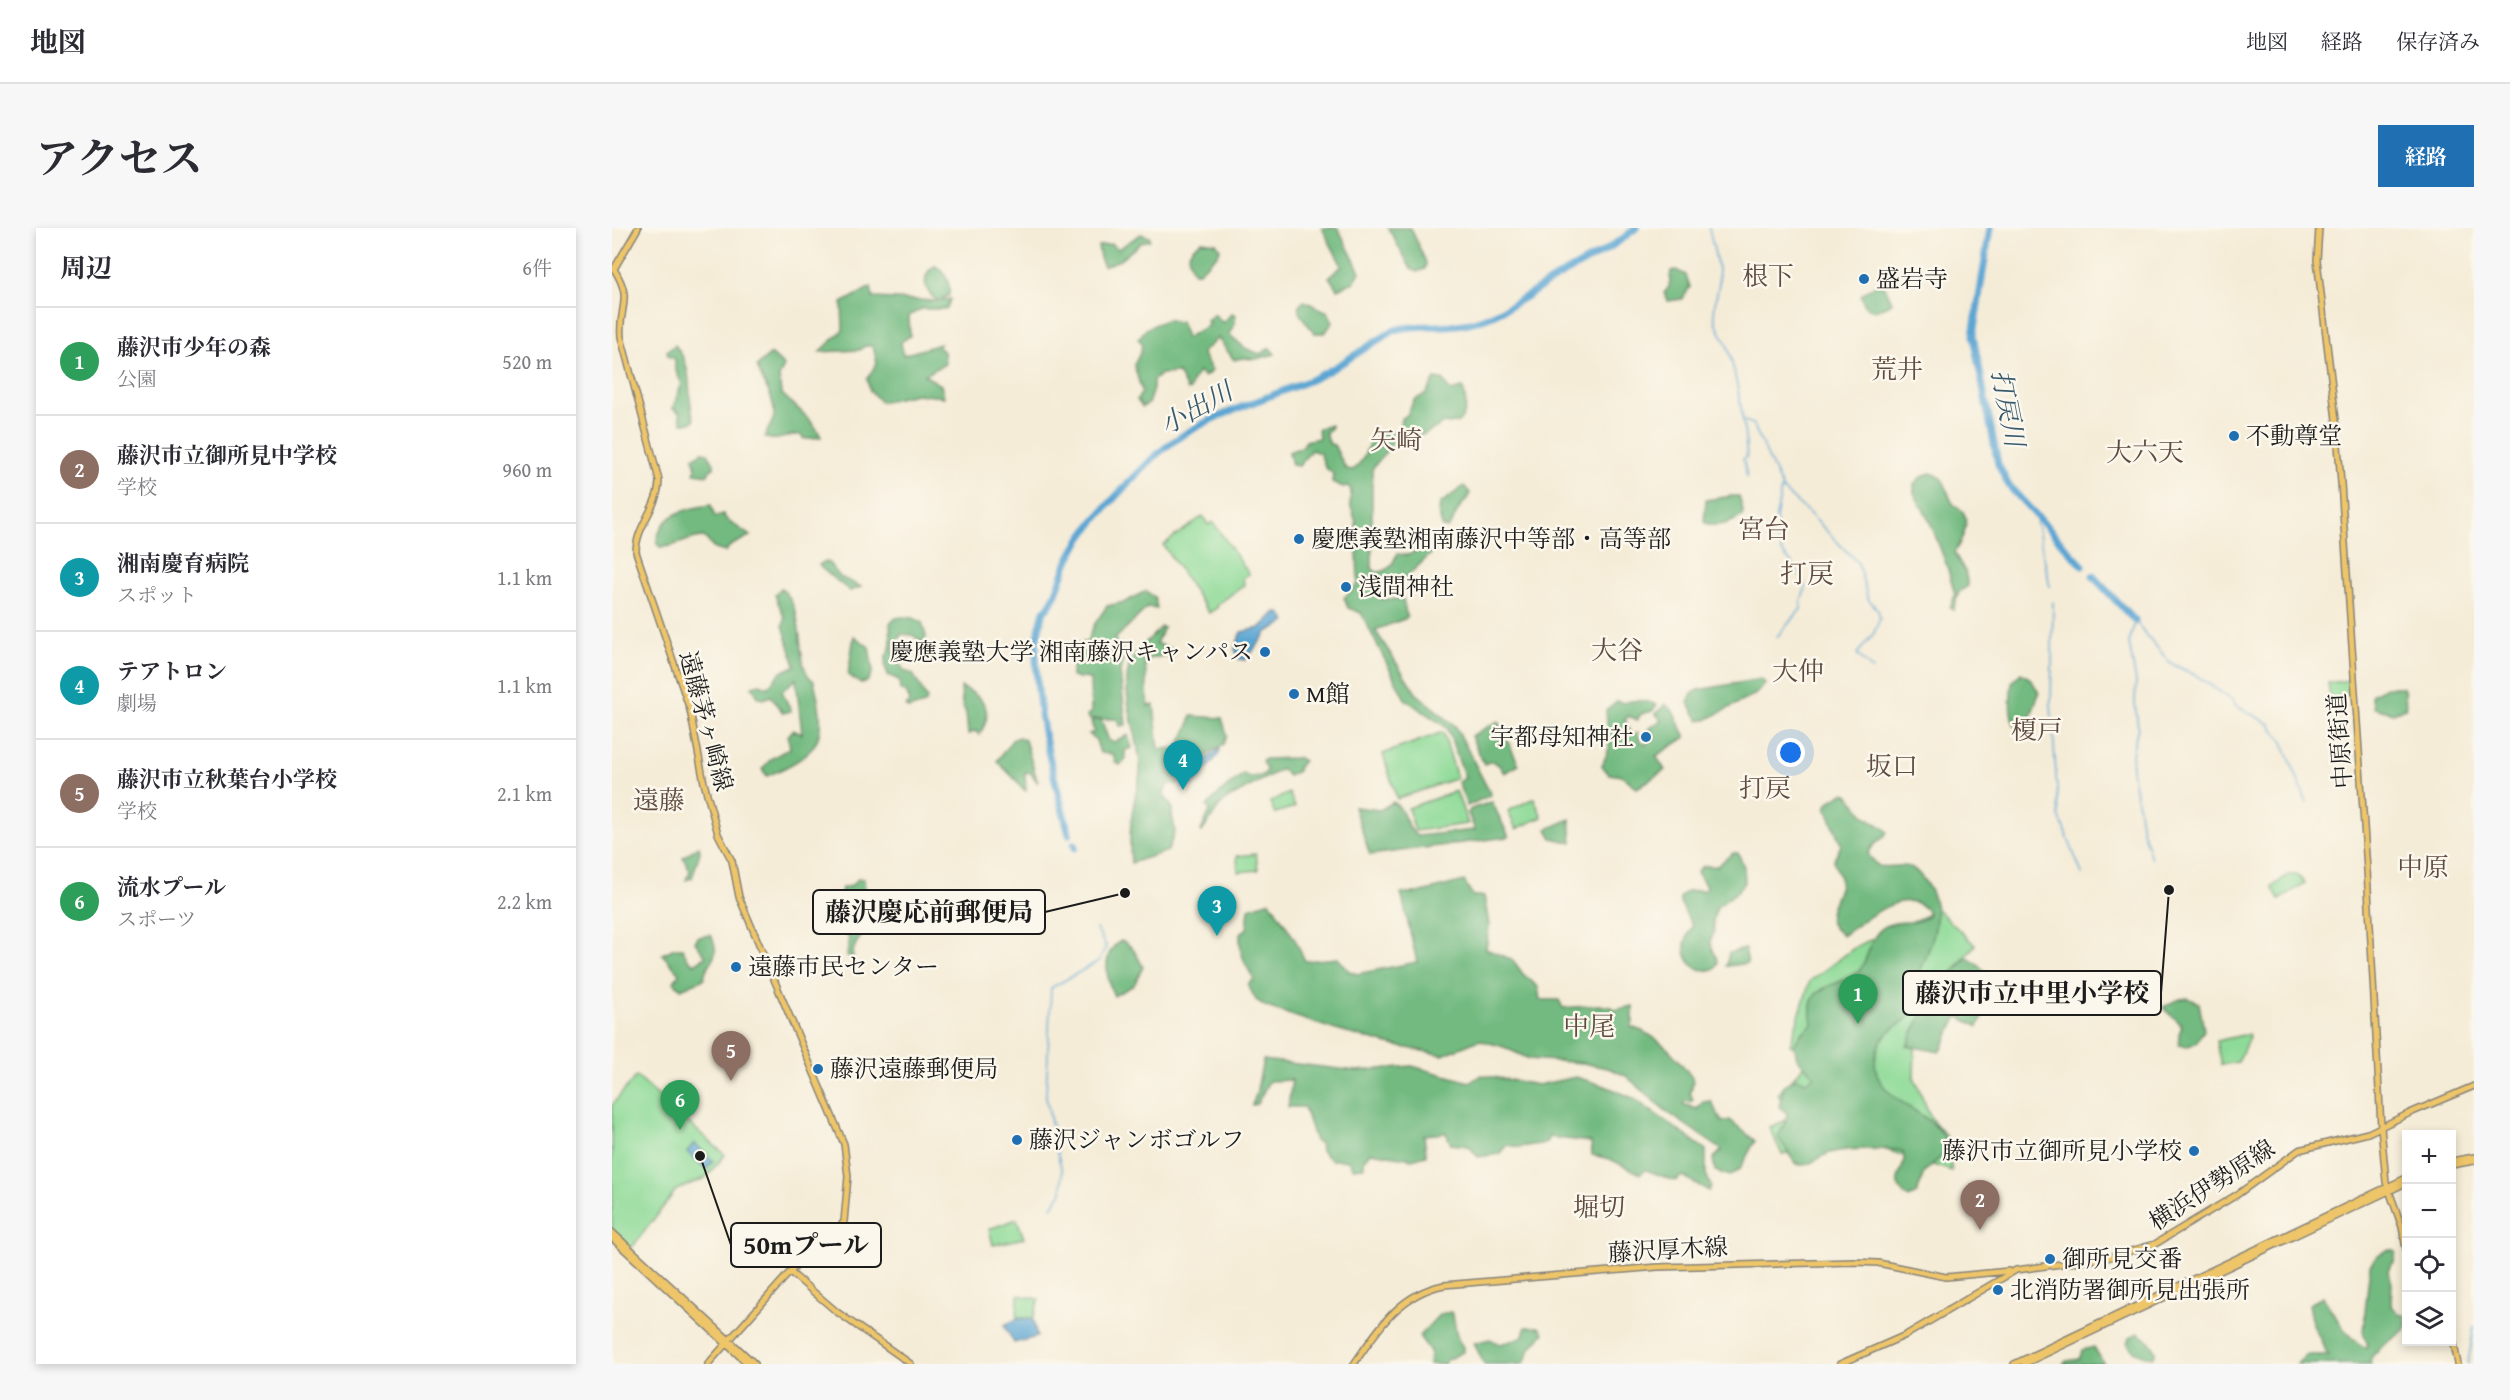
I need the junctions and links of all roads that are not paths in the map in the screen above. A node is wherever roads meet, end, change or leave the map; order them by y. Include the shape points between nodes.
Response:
1 (638, 228) edge
2 (2319, 228) edge
3 (2474, 1086) edge
4 (2381, 1127) junction
5 (2474, 1159) edge
6 (2456, 1162) edge
7 (2402, 1180) edge
8 (2403, 1184) edge
9 (2388, 1189) junction
10 (612, 1232) edge
11 (612, 1238) edge
12 (2404, 1238) edge
13 (2016, 1270) junction
14 (790, 1272) junction
15 (728, 1342) junction
16 (2454, 1346) edge
17 (708, 1364) edge
18 (748, 1364) edge
19 (755, 1364) edge
20 (911, 1364) edge
21 (1354, 1364) edge
22 (1840, 1364) edge
23 (2014, 1364) edge
24 (2024, 1364) edge
25 (2458, 1364) edge

1 - 14 main road, 遠藤茅ヶ崎線 via 614,269 626,296 621,338 659,480 658,496 639,532 636,552 684,691 715,826 732,861 739,897 844,1144 848,1176 844,1222
2 - 4 main road, 中原街道 via 2317,260 2341,483
3 - 4 main road, 横浜伊勢原線
4 - 9 main road, 中原街道
4 - 13 main road, 横浜伊勢原線 via 2299,1150 2238,1194 2155,1244 2107,1258
5 - 6 main road
7 - 9 main road
8 - 9 main road
9 - 12 main road, 中原街道
9 - 23 main road
9 - 24 main road
10 - 15 main road
11 - 15 main road
13 - 21 main road, 藤沢厚木線 via 1958,1277 1854,1262 1701,1265 1444,1285 1417,1294 1395,1309
13 - 22 main road, 横浜伊勢原線 via 1906,1335
14 - 15 main road
14 - 20 main road via 837,1312
15 - 17 main road
15 - 18 main road
15 - 19 main road
16 - 25 main road

